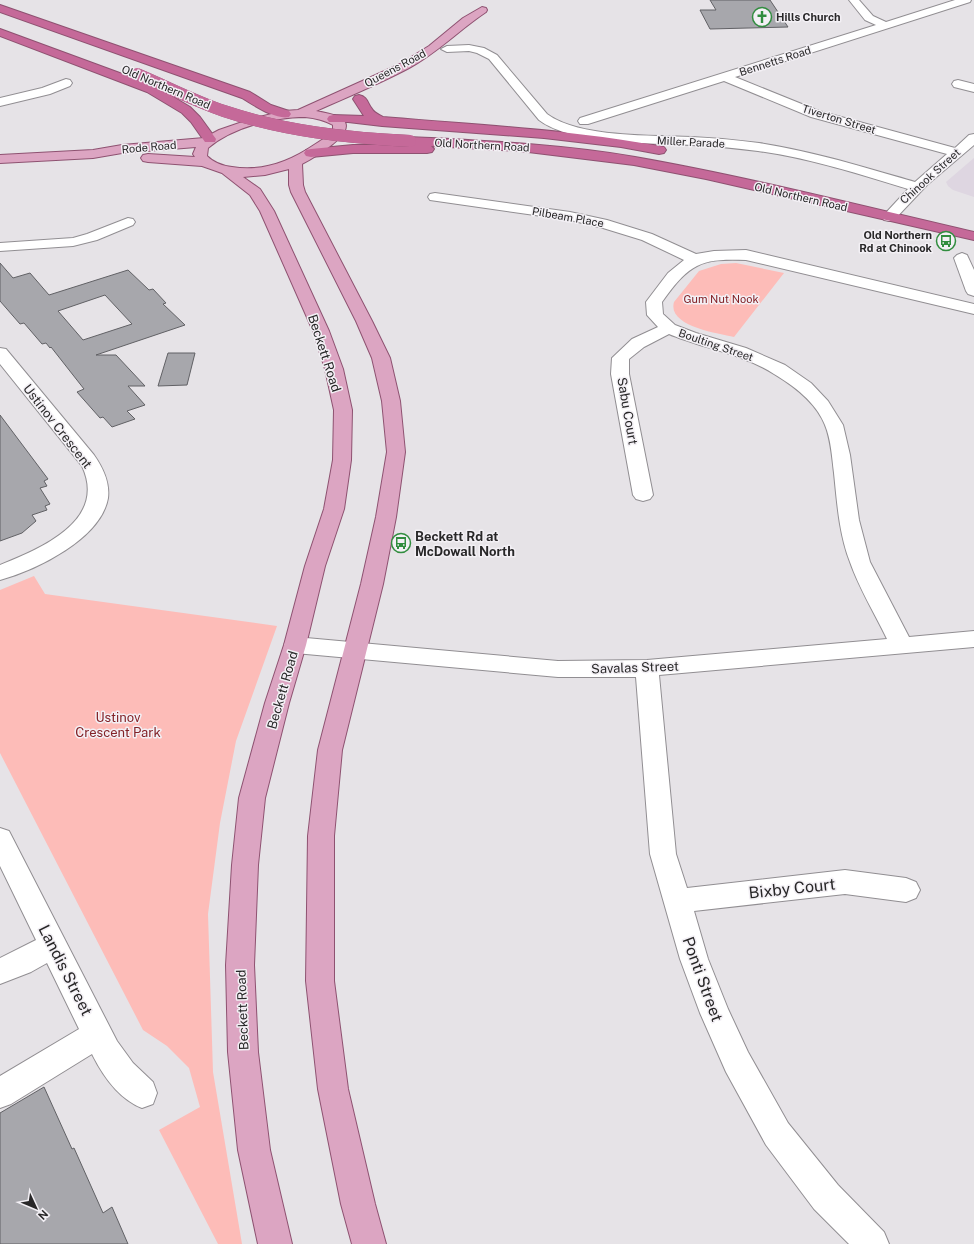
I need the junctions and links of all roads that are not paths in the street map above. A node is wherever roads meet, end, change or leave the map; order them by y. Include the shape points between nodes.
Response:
1 (489, 0) edge
2 (854, 0) edge
3 (966, 0) edge
4 (0, 8) edge
5 (482, 10) junction
6 (0, 14) edge
7 (866, 14) junction
8 (907, 19) junction
9 (0, 24) edge
10 (886, 26) junction
11 (0, 32) edge
12 (480, 39) dead end
13 (447, 49) junction
14 (493, 57) junction
15 (725, 77) junction
16 (66, 83) dead end
17 (958, 84) dead end
18 (974, 88) edge
19 (0, 102) edge
20 (351, 103) junction
21 (300, 113) junction
22 (285, 114) junction
23 (332, 119) junction
24 (584, 121) dead end
25 (382, 122) junction
26 (411, 137) junction
27 (974, 138) edge
28 (208, 140) junction
29 (956, 152) junction
30 (311, 153) junction
31 (674, 153) dead end
32 (93, 154) junction
33 (0, 159) edge
34 (205, 162) junction
35 (296, 163) junction
36 (226, 170) junction
37 (917, 187) junction
38 (796, 196) junction
39 (435, 197) dead end
40 (893, 212) junction
41 (128, 222) dead end
42 (974, 224) edge
43 (974, 236) edge
44 (0, 247) edge
45 (962, 258) dead end
46 (694, 259) junction
47 (974, 291) edge
48 (974, 309) edge
49 (669, 328) junction
50 (0, 353) edge
51 (643, 496) dead end
52 (0, 573) edge
53 (974, 639) edge
54 (295, 645) junction
55 (902, 646) junction
56 (356, 651) junction
57 (647, 668) junction
58 (0, 839) edge
59 (906, 890) dead end
60 (677, 901) junction
61 (54, 945) junction
62 (0, 970) edge
63 (98, 1034) junction
64 (0, 1093) edge
65 (142, 1093) dead end
66 (275, 1244) edge
67 (369, 1244) edge
68 (872, 1244) edge

1 - 5 main road, Queens Road
2 - 7 street
3 - 8 street, Bennetts Road
4 - 22 highway via 246,95 267,108
5 - 13 main road, Queens Road via 479,21
5 - 21 main road, Queens Road via 433,48 404,66
6 - 26 highway, Old Northern Road via 151,68 221,100 258,112 334,127
7 - 8 street via 881,18
7 - 10 street via 875,22
8 - 10 street, Bennetts Road
9 - 26 highway, Old Northern Road, bridge via 137,74 210,106 268,123 327,134
10 - 15 street, Bennetts Road
11 - 28 highway via 163,95 192,116
12 - 14 street, Miller Parade via 494,50
13 - 14 street, Miller Parade via 474,48
13 - 20 main road, Queens Road
14 - 37 street, Miller Parade via 543,117 563,128 646,139 768,148 813,157
15 - 24 street, Bennetts Road
15 - 29 street, Tiverton Street via 815,114
16 - 19 street via 46,91
17 - 18 street
20 - 23 main road, Queens Road
20 - 25 highway via 364,103 367,112
21 - 22 main road, Rode Road
21 - 23 main road
22 - 28 main road, Rode Road via 249,124
23 - 25 highway
23 - 30 main road via 339,123 338,134
25 - 31 highway via 544,134 621,143
26 - 38 highway, Old Northern Road via 597,155 672,168
26 - 40 highway, Old Northern Road via 496,137 601,147 726,168
27 - 29 street, Chinook Street
28 - 32 main road, Rode Road
28 - 34 main road via 201,147 200,154
29 - 37 street, Chinook Street
30 - 35 main road
30 - 38 highway via 397,148 521,154 632,168 763,194
32 - 33 main road, Rode Road
32 - 34 main road, Rode Road
34 - 36 main road, Rode Road
35 - 36 main road via 257,172
35 - 56 main road via 295,186 381,358 391,401 396,452 386,517
36 - 54 main road, Beckett Road via 256,192 267,210 321,331 334,369 343,410 342,460 334,510 315,566
37 - 40 street, Chinook Street
38 - 40 highway, Old Northern Road
39 - 46 street, Pilbeam Place via 570,216 607,224 647,237
40 - 42 highway, Old Northern Road
40 - 43 highway, Old Northern Road
41 - 44 street via 74,242
45 - 47 street
46 - 48 street, Boulting Street via 707,255 746,255
46 - 49 street, Boulting Street via 680,268 654,302 655,315
49 - 51 street, Sabu Court via 638,343 621,358 620,374
49 - 55 street, Boulting Street via 740,352 779,369 805,387 822,405 834,425 841,455 849,520 860,562
50 - 52 street, Ustinov Crescent via 82,454 97,479 99,488 92,512 73,534 47,552
53 - 55 street, Savalas Street
54 - 56 street, Savalas Street
54 - 66 main road, Beckett Road via 252,798 245,865 240,965 243,1052 254,1150
55 - 57 street, Savalas Street
56 - 57 street, Savalas Street via 558,669
56 - 67 main road via 330,750 321,836 320,981 333,1089
57 - 60 street, Ponti Street via 663,854
58 - 61 street, Landis Street
59 - 60 street, Bixby Court via 845,882
60 - 68 street, Ponti Street via 694,959 736,1062 777,1134 826,1197
61 - 62 street via 21,963
61 - 63 street, Landis Street
63 - 64 street
63 - 65 street, Landis Street via 116,1067

